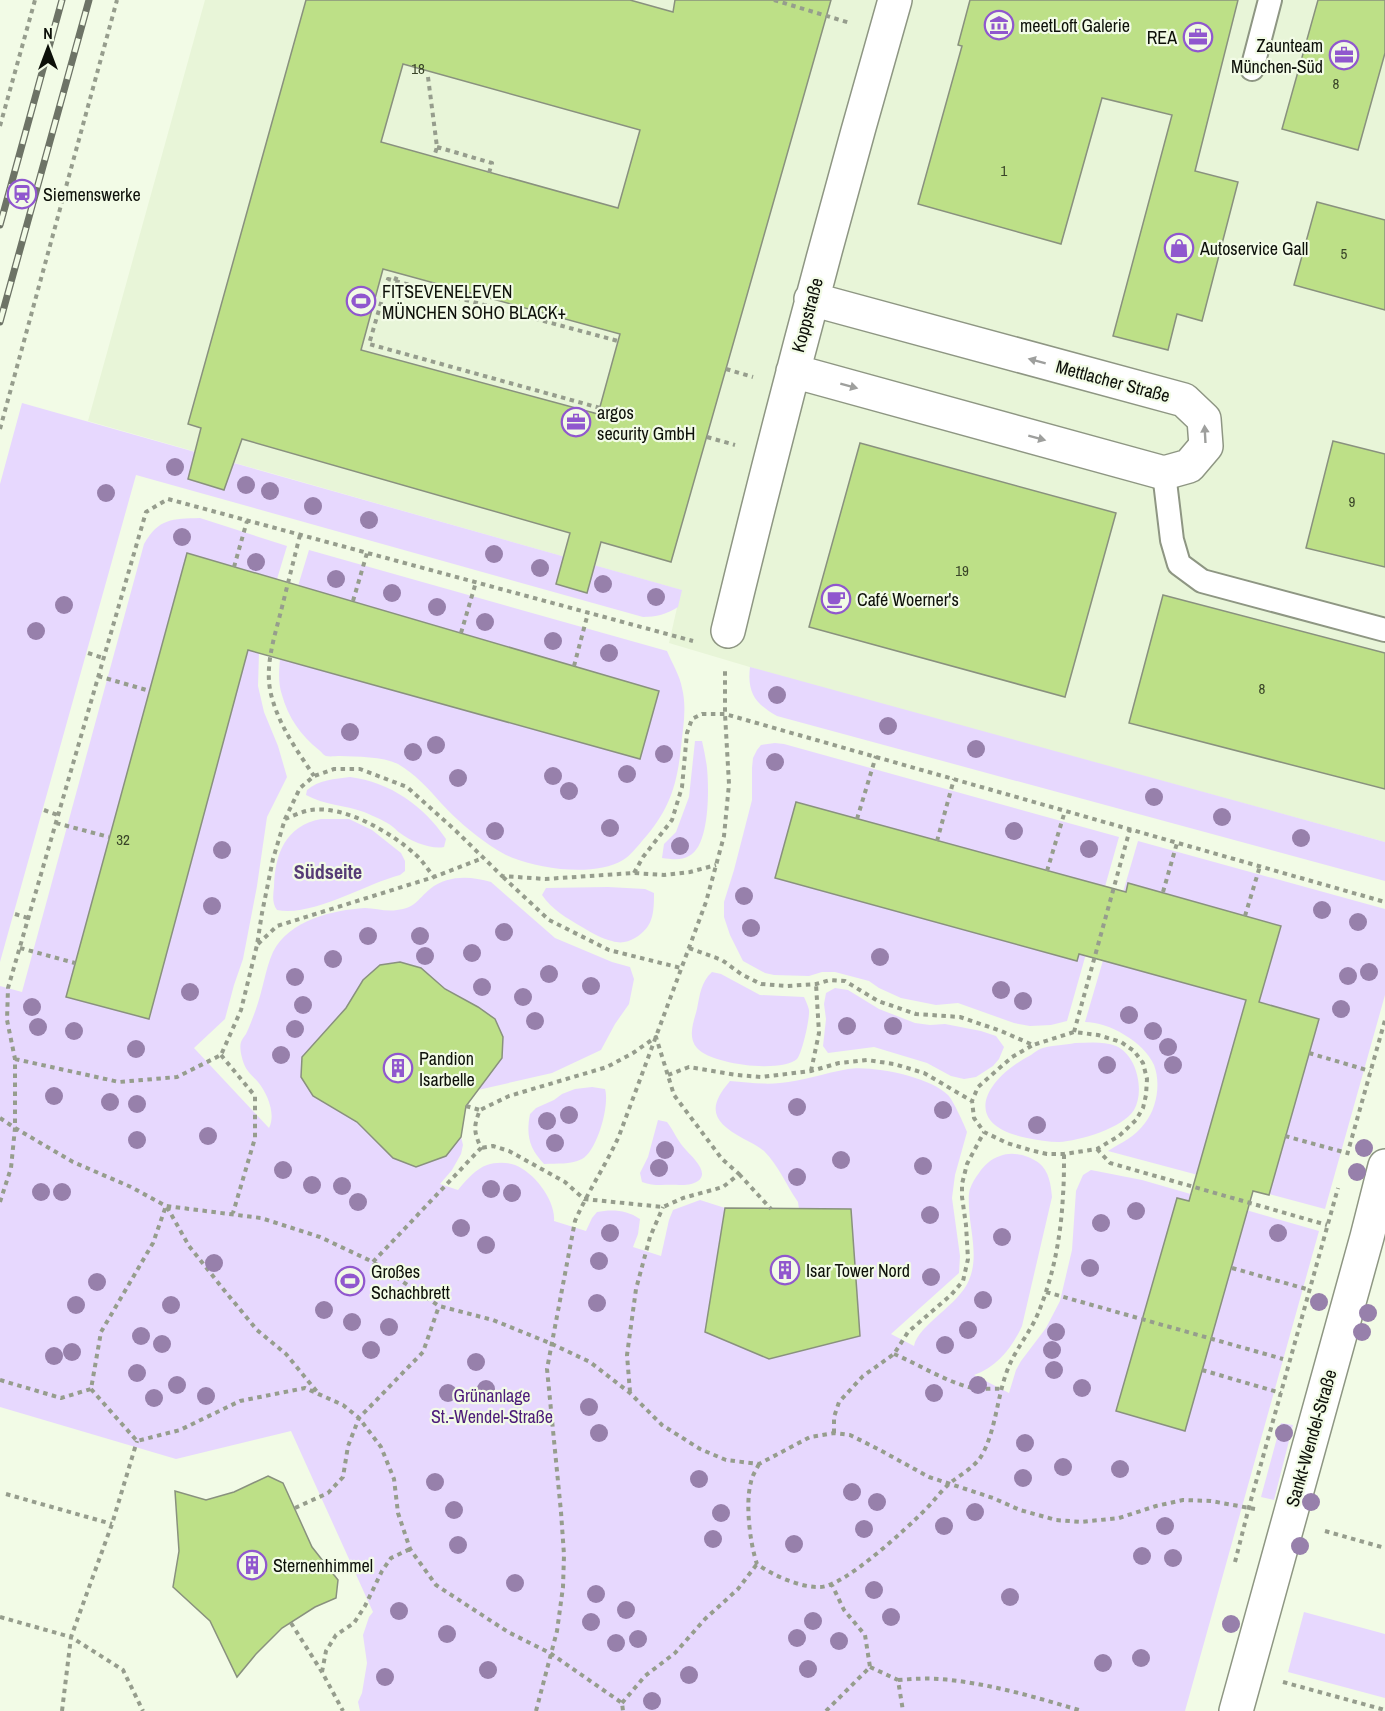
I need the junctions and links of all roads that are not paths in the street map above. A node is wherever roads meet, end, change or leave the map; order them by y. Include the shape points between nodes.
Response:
1 (895, 0) edge
2 (1270, 0) edge
3 (1252, 69) dead end
4 (811, 299) junction
5 (793, 371) junction
6 (1164, 473) junction
7 (1385, 630) edge
8 (727, 641) road end
9 (1385, 1166) edge
10 (1236, 1711) edge

1 - 4 street, Koppstraße
2 - 3 lane
4 - 5 street, Koppstraße
6 -> 4 street, Mettlacher Straße via 1190,466 1206,446 1204,419 1184,400
5 -> 6 street
5 - 8 street, Koppstraße
6 - 7 lane via 1172,540 1179,564 1202,581
9 - 10 street, Sankt-Wendel-Straße

